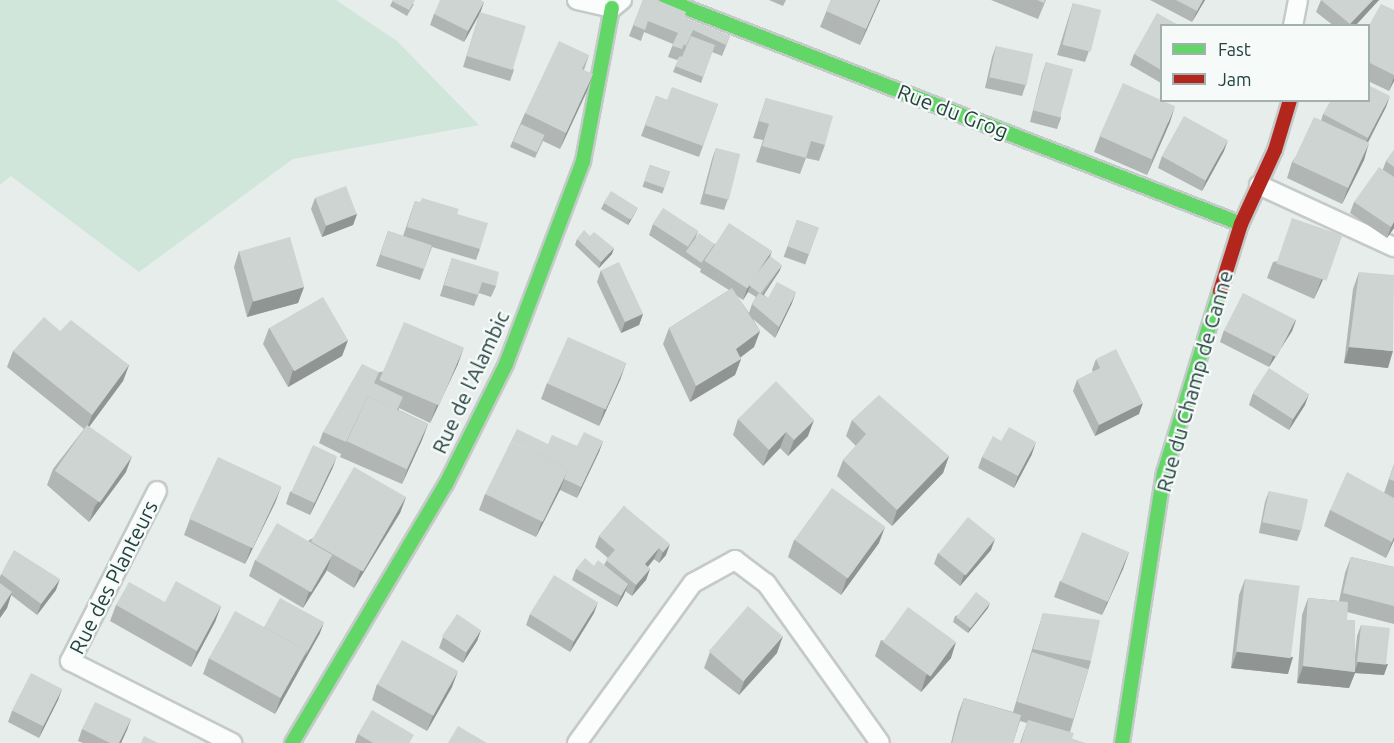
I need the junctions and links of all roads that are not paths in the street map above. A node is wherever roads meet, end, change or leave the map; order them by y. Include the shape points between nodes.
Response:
1 (577, 0) edge
2 (666, 0) edge
3 (1298, 0) edge
4 (617, 4) edge
5 (1293, 24) edge
6 (1289, 102) edge
7 (1259, 185) junction
8 (1241, 224) junction
9 (1394, 247) edge
10 (157, 491) dead end
11 (232, 743) edge
12 (292, 743) edge
13 (577, 743) edge
14 (880, 743) edge
15 (1122, 743) edge

1 - 4 street
2 - 8 street, Rue du Grog
3 - 5 street
4 - 12 street, Rue de l'Alambic via 583,161 506,364 446,484
6 - 7 street, Rue du Champ de Canne
7 - 8 street, Rue du Champ de Canne
7 - 9 street
8 - 15 street, Rue du Champ de Canne via 1164,473
10 - 11 street, Rue des Planteurs via 70,662
13 - 14 street via 693,583 735,560 766,583

